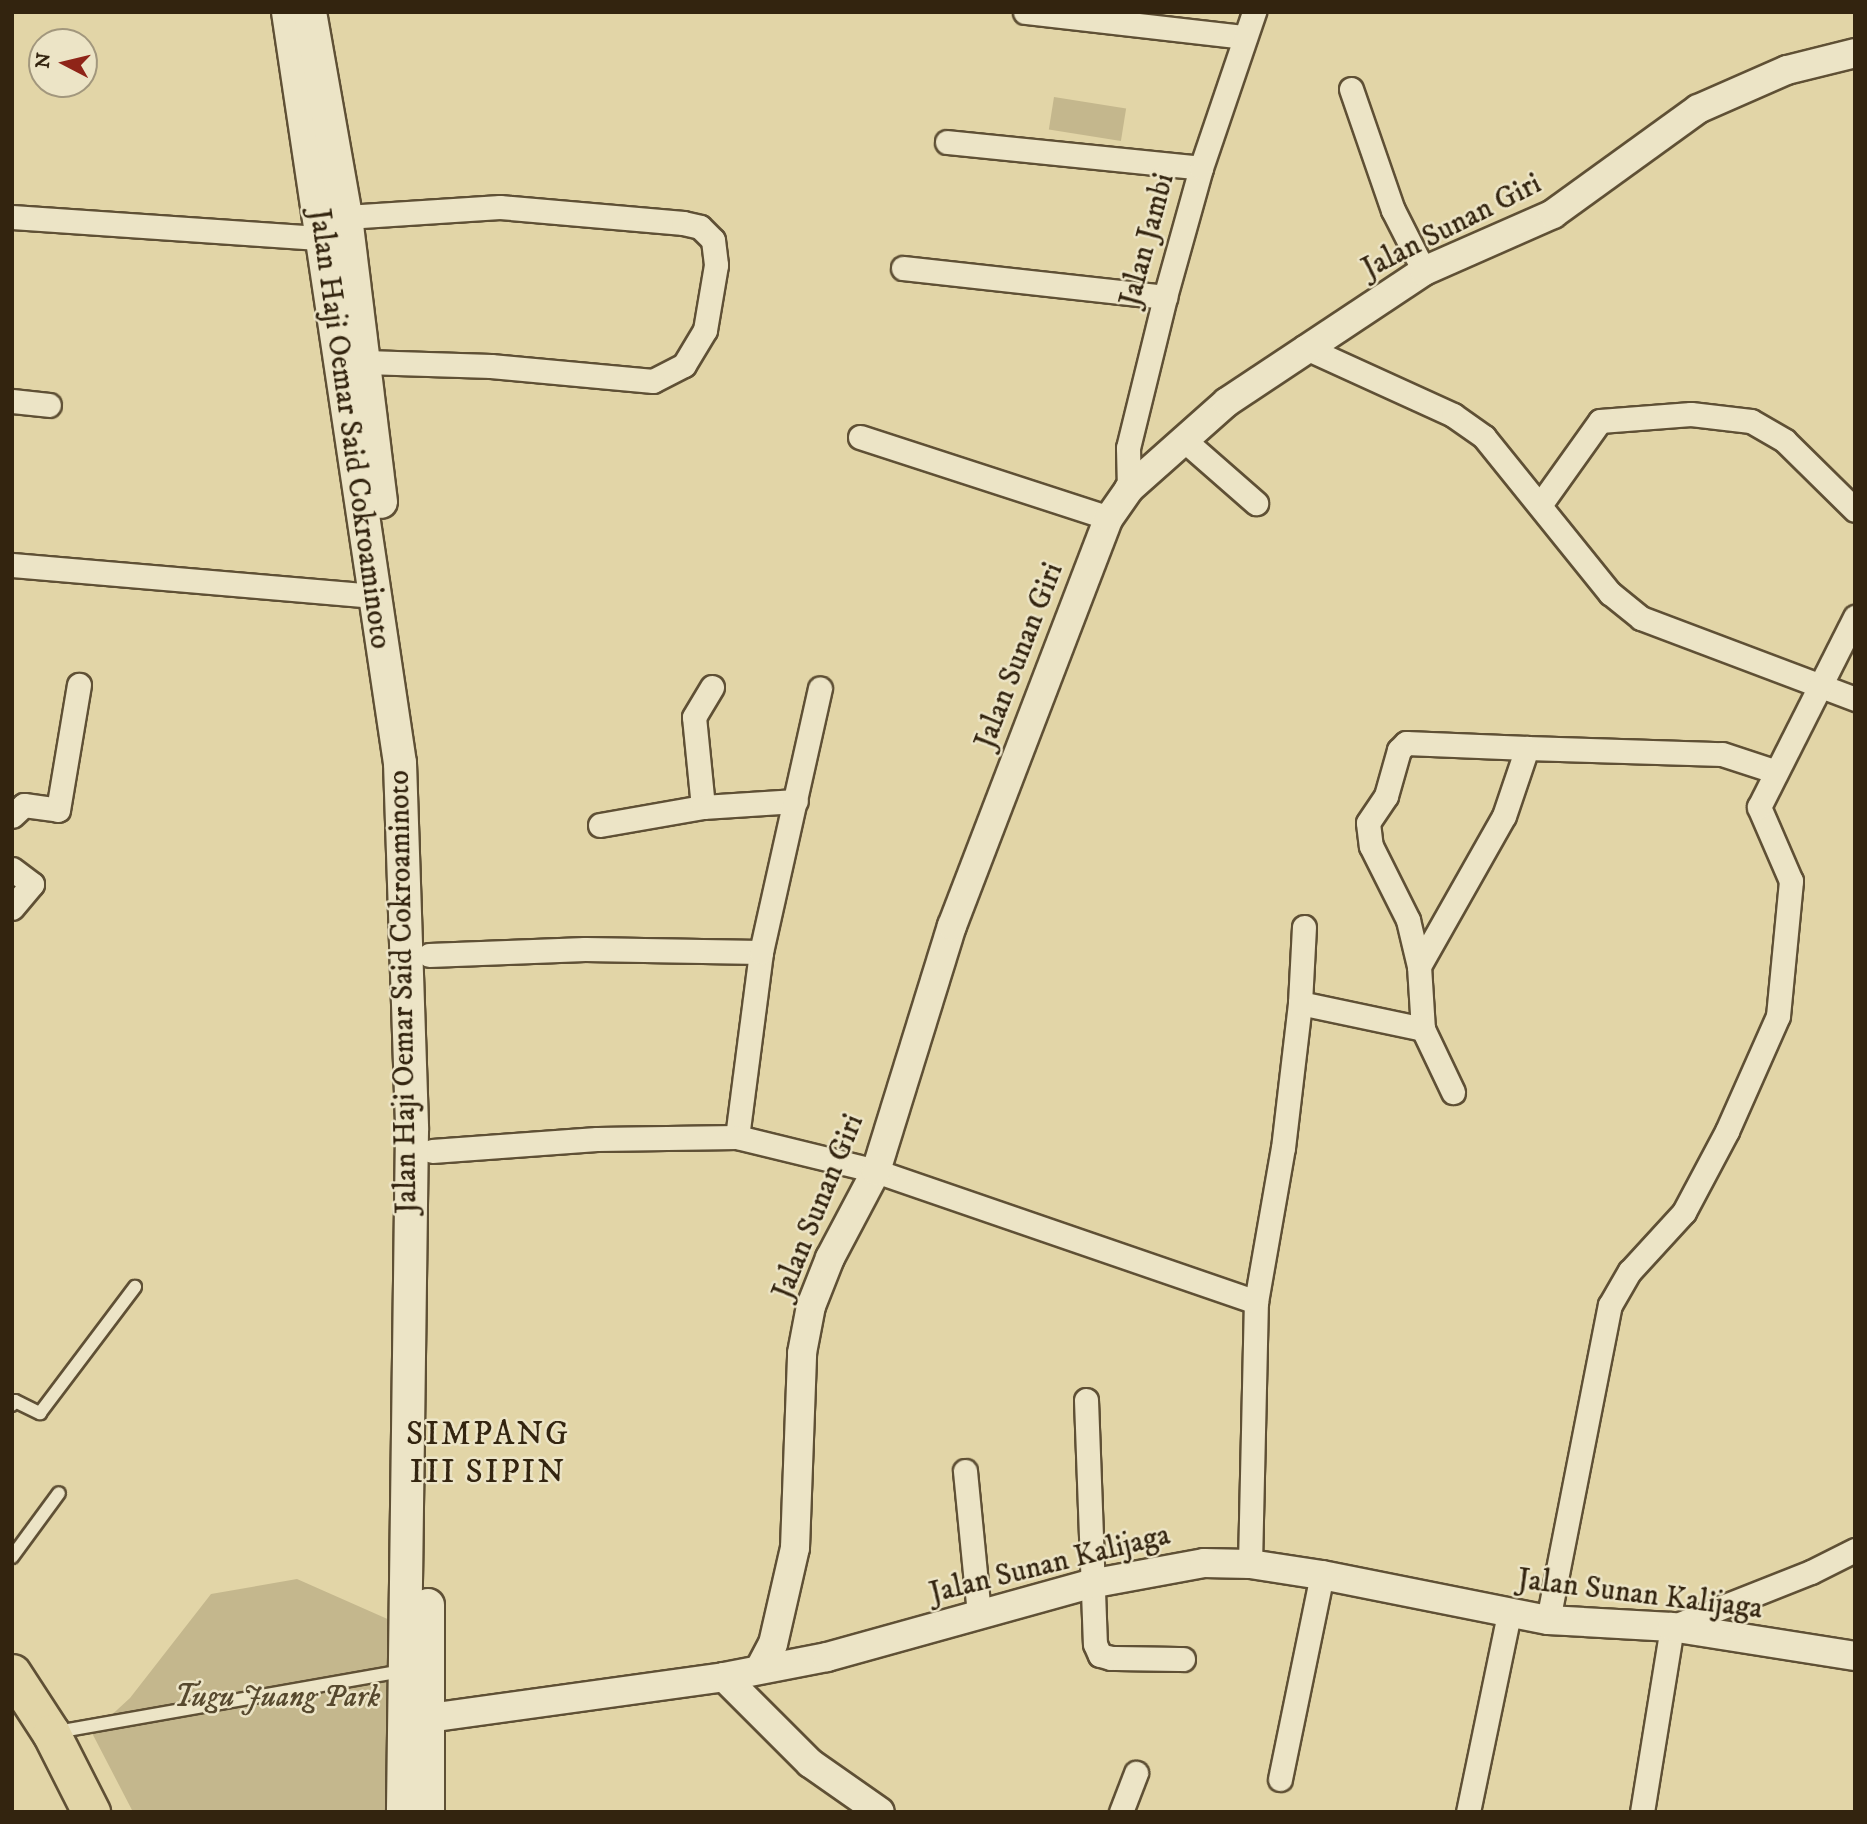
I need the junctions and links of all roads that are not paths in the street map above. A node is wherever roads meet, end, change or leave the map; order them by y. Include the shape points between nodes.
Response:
1 (288, 12) edge
2 (310, 12) edge
3 (1025, 12) edge
4 (1254, 12) edge
5 (1245, 37) junction
6 (1855, 53) edge
7 (1351, 89) dead end
8 (947, 142) dead end
9 (1200, 168) junction
10 (12, 217) edge
11 (338, 231) junction
12 (903, 268) dead end
13 (1424, 271) junction
14 (1165, 297) junction
15 (1304, 347) junction
16 (365, 362) junction
17 (12, 401) edge
18 (49, 405) dead end
19 (360, 420) junction
20 (860, 437) dead end
21 (1184, 440) junction
22 (1129, 489) junction
23 (1256, 503) dead end
24 (1540, 505) junction
25 (1855, 510) edge
26 (1108, 518) junction
27 (12, 565) edge
28 (372, 596) junction
29 (1855, 617) edge
30 (79, 685) dead end
31 (712, 687) dead end
32 (1820, 687) junction
33 (820, 689) dead end
34 (1855, 699) edge
35 (1527, 748) junction
36 (1774, 771) junction
37 (796, 801) junction
38 (703, 807) junction
39 (12, 816) edge
40 (600, 825) dead end
41 (12, 869) edge
42 (12, 908) edge
43 (1304, 927) dead end
44 (761, 952) junction
45 (429, 955) junction
46 (1419, 966) junction
47 (1300, 1003) junction
48 (1423, 1029) junction
49 (1453, 1093) dead end
50 (737, 1137) junction
51 (432, 1151) junction
52 (876, 1171) junction
53 (135, 1287) dead end
54 (1256, 1302) junction
55 (1086, 1400) dead end
56 (12, 1405) edge
57 (965, 1471) dead end
58 (59, 1493) dead end
59 (1855, 1550) edge
60 (12, 1557) edge
61 (1250, 1564) junction
62 (1322, 1575) junction
63 (1090, 1584) junction
64 (1509, 1614) junction
65 (979, 1615) junction
66 (1548, 1620) junction
67 (1672, 1627) junction
68 (1855, 1656) edge
69 (1183, 1659) dead end
70 (760, 1668) junction
71 (12, 1673) edge
72 (390, 1673) dead end
73 (724, 1677) junction
74 (429, 1718) junction
75 (51, 1733) junction
76 (1136, 1773) dead end
77 (1280, 1779) dead end
78 (91, 1812) edge
79 (403, 1812) edge
80 (428, 1812) edge
81 (880, 1812) edge
82 (1121, 1812) edge
83 (1468, 1812) edge
84 (1642, 1812) edge

1 - 11 main road, Jalan Haji Oemar Said Cokroaminoto
2 - 11 main road, Jalan Haji Oemar Said Cokroaminoto
3 - 5 street
4 - 5 street, Jalan Jambi
5 - 9 street, Jalan Jambi
6 - 13 street, Jalan Sunan Giri via 1787,70 1698,108 1553,214
7 - 13 street via 1393,210
8 - 9 street
9 - 14 street, Jalan Jambi
10 - 11 street
11 - 16 main road, Jalan Haji Oemar Said Cokroaminoto
11 - 16 street via 500,207 700,227 713,240 716,265 705,330 684,365 653,382 491,366
11 - 19 main road, Jalan Haji Oemar Said Cokroaminoto
12 - 14 street
13 - 15 street, Jalan Sunan Giri
14 - 22 street, Jalan Jambi via 1128,448
15 - 21 street, Jalan Sunan Giri via 1227,402
15 - 24 street via 1453,415 1483,437
16 - 19 main road, Jalan Haji Oemar Said Cokroaminoto
17 - 18 street
19 - 28 main road, Jalan Haji Oemar Said Cokroaminoto
19 - 45 main road, Jalan Haji Oemar Said Cokroaminoto via 418,759
20 - 26 street
21 - 22 street, Jalan Sunan Giri
21 - 23 street
22 - 26 street, Jalan Sunan Giri
24 - 25 street via 1600,421 1691,414 1751,421 1785,441
24 - 32 street via 1611,593 1641,618
26 - 52 street, Jalan Sunan Giri via 952,926
27 - 28 street
28 - 79 main road, Jalan Haji Oemar Said Cokroaminoto via 400,763 407,908 411,1144
29 - 32 street
30 - 39 street via 58,810 23,805
31 - 38 street via 694,717
32 - 34 street
32 - 36 street
33 - 37 street
35 - 36 street via 1722,754
35 - 46 street via 1504,816
35 - 46 street via 1406,743 1398,750 1385,796 1367,833 1408,920
36 - 66 street via 1759,807 1791,881 1778,1016 1727,1131 1684,1212 1630,1271 1610,1305
37 - 38 street
37 - 44 street
38 - 40 street
41 - 42 street via 32,884
43 - 47 street
44 - 45 street via 585,949
44 - 50 street
45 - 51 main road, Jalan Haji Oemar Said Cokroaminoto
46 - 48 street
47 - 48 street
47 - 54 street via 1283,1148
48 - 49 street
50 - 51 street via 597,1139
50 - 52 street
51 - 74 main road, Jalan Haji Oemar Said Cokroaminoto
52 - 54 street
52 - 70 street, Jalan Sunan Giri via 830,1258 811,1306 801,1365 795,1548 773,1644
53 - 56 lane via 40,1413 15,1401
54 - 61 street
55 - 63 street
57 - 65 street
58 - 60 lane
59 - 67 street
61 - 62 street, Jalan Sunan Kalijaga
61 - 63 street, Jalan Sunan Kalijaga via 1204,1563
62 - 64 street, Jalan Sunan Kalijaga
62 - 77 street
63 - 65 street, Jalan Sunan Kalijaga
63 - 69 street via 1095,1644 1101,1655
64 - 66 street, Jalan Sunan Kalijaga
64 - 83 street
65 - 70 street, Jalan Sunan Kalijaga via 827,1657
66 - 67 street, Jalan Sunan Kalijaga
67 - 68 street, Jalan Sunan Kalijaga
67 - 84 street
70 - 73 street, Jalan Sunan Kalijaga
71 - 75 main road
72 - 75 lane
73 - 74 street, Jalan Sunan Kalijaga
73 - 81 street via 810,1763
74 - 80 main road, Jalan Haji Oemar Said Cokroaminoto
75 - 78 main road
76 - 82 street

